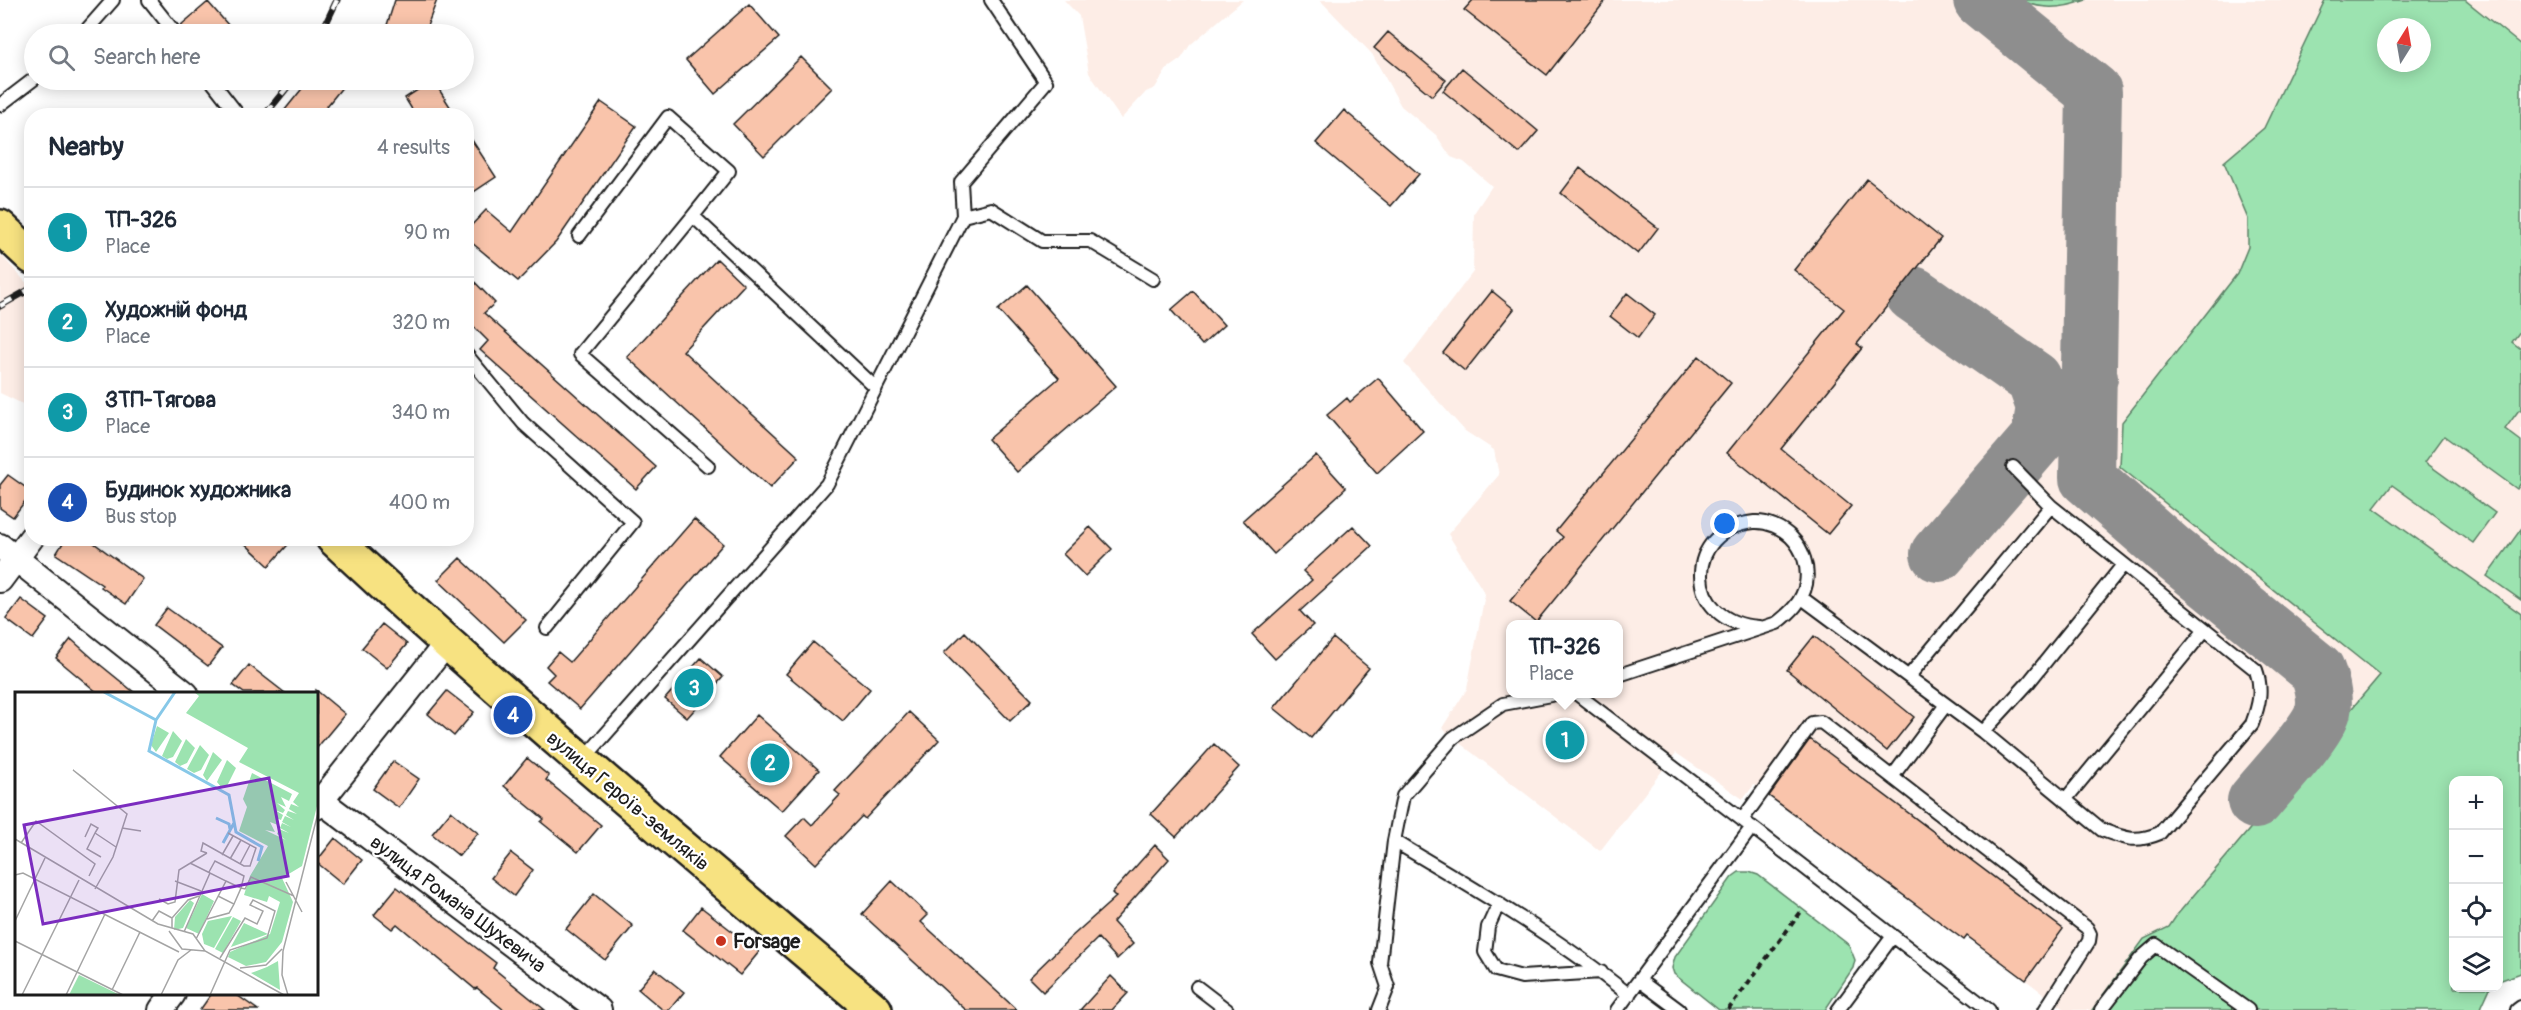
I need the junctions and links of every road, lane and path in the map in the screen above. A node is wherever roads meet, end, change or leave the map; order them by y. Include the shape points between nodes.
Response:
1 (113, 0) edge
2 (149, 0) edge
3 (991, 0) edge
4 (92, 24) edge
5 (168, 24) edge
6 (24, 87) edge
7 (218, 90) edge
8 (0, 105) edge
9 (232, 108) edge
10 (693, 216) junction
11 (963, 216) junction
12 (579, 236) dead end
13 (1153, 279) dead end
14 (474, 364) edge
15 (876, 388) junction
16 (708, 466) dead end
17 (2013, 467) dead end
18 (2050, 506) junction
19 (24, 542) edge
20 (342, 546) edge
21 (8, 553) edge
22 (2123, 565) junction
23 (0, 580) edge
24 (1802, 598) junction
25 (1760, 627) junction
26 (547, 628) dead end
27 (2204, 631) junction
28 (446, 644) junction
29 (1623, 674) edge
30 (1909, 676) junction
31 (185, 692) edge
32 (1532, 698) edge
33 (1583, 698) edge
34 (1945, 706) junction
35 (1983, 732) junction
36 (581, 762) junction
37 (1892, 777) junction
38 (2065, 800) junction
39 (318, 802) edge
40 (1747, 824) junction
41 (1394, 841) junction
42 (1499, 903) junction
43 (1803, 909) dead end
44 (1893, 936) junction
45 (1600, 972) junction
46 (1640, 981) junction
47 (1197, 987) dead end
48 (172, 995) edge
49 (1629, 995) junction
50 (2521, 1007) edge
51 (161, 1010) edge
52 (600, 1010) edge
53 (875, 1010) edge
54 (1227, 1010) edge
55 (1379, 1010) edge
56 (1617, 1010) edge
57 (1679, 1010) edge
58 (1728, 1010) edge
59 (1838, 1010) edge
60 (1989, 1010) edge
61 (2045, 1010) edge
62 (2101, 1010) edge
63 (2248, 1010) edge
64 (2517, 1010) edge

1 - 4 lane
2 - 5 lane
3 - 11 lane via 1046,82 961,182
6 - 8 lane
7 - 9 lane
10 - 12 lane via 729,171 668,117
10 - 15 lane
10 - 16 lane via 580,354
11 - 13 lane via 991,209 1042,241 1090,241
11 - 15 lane
14 - 26 lane via 524,423 633,522
15 - 36 lane via 827,484
17 - 18 lane
18 - 22 lane
18 - 30 lane
19 - 21 street
20 - 28 main road, вулиця Героїв-земляків
21 - 23 street
21 - 31 street
22 - 27 lane
22 - 35 lane via 2029,682
24 - 25 lane via 1777,623
24 - 25 lane via 1807,582 1806,565 1790,536 1759,522 1726,530 1704,557 1704,592 1712,608 1725,619 1742,626
24 - 30 lane
25 - 29 lane
27 - 38 lane
27 - 38 lane via 2256,670 2259,704 2252,724 2160,833 2145,839 2126,839 2102,830
28 - 36 main road, вулиця Героїв-земляків
28 - 39 street
30 - 34 lane
32 - 41 lane via 1503,704 1453,738 1404,796
33 - 40 lane
34 - 35 lane
34 - 37 lane
35 - 38 lane
36 - 53 main road, вулиця Героїв-земляків
37 - 40 lane via 1817,721 1812,723
37 - 61 lane via 2087,928 2089,941
39 - 52 street, вулиця Романа Шухевича
40 - 44 lane
40 - 46 lane
41 - 42 lane
41 - 55 lane via 1380,963 1388,987
42 - 45 lane
42 - 45 lane via 1488,927 1485,952 1496,970 1522,977
43 - 58 path
44 - 59 lane
44 - 60 lane
45 - 49 lane
46 - 49 lane
46 - 57 lane
47 - 54 lane
48 - 51 street
49 - 56 lane
50 - 64 lane
62 - 63 lane via 2141,958 2156,945

